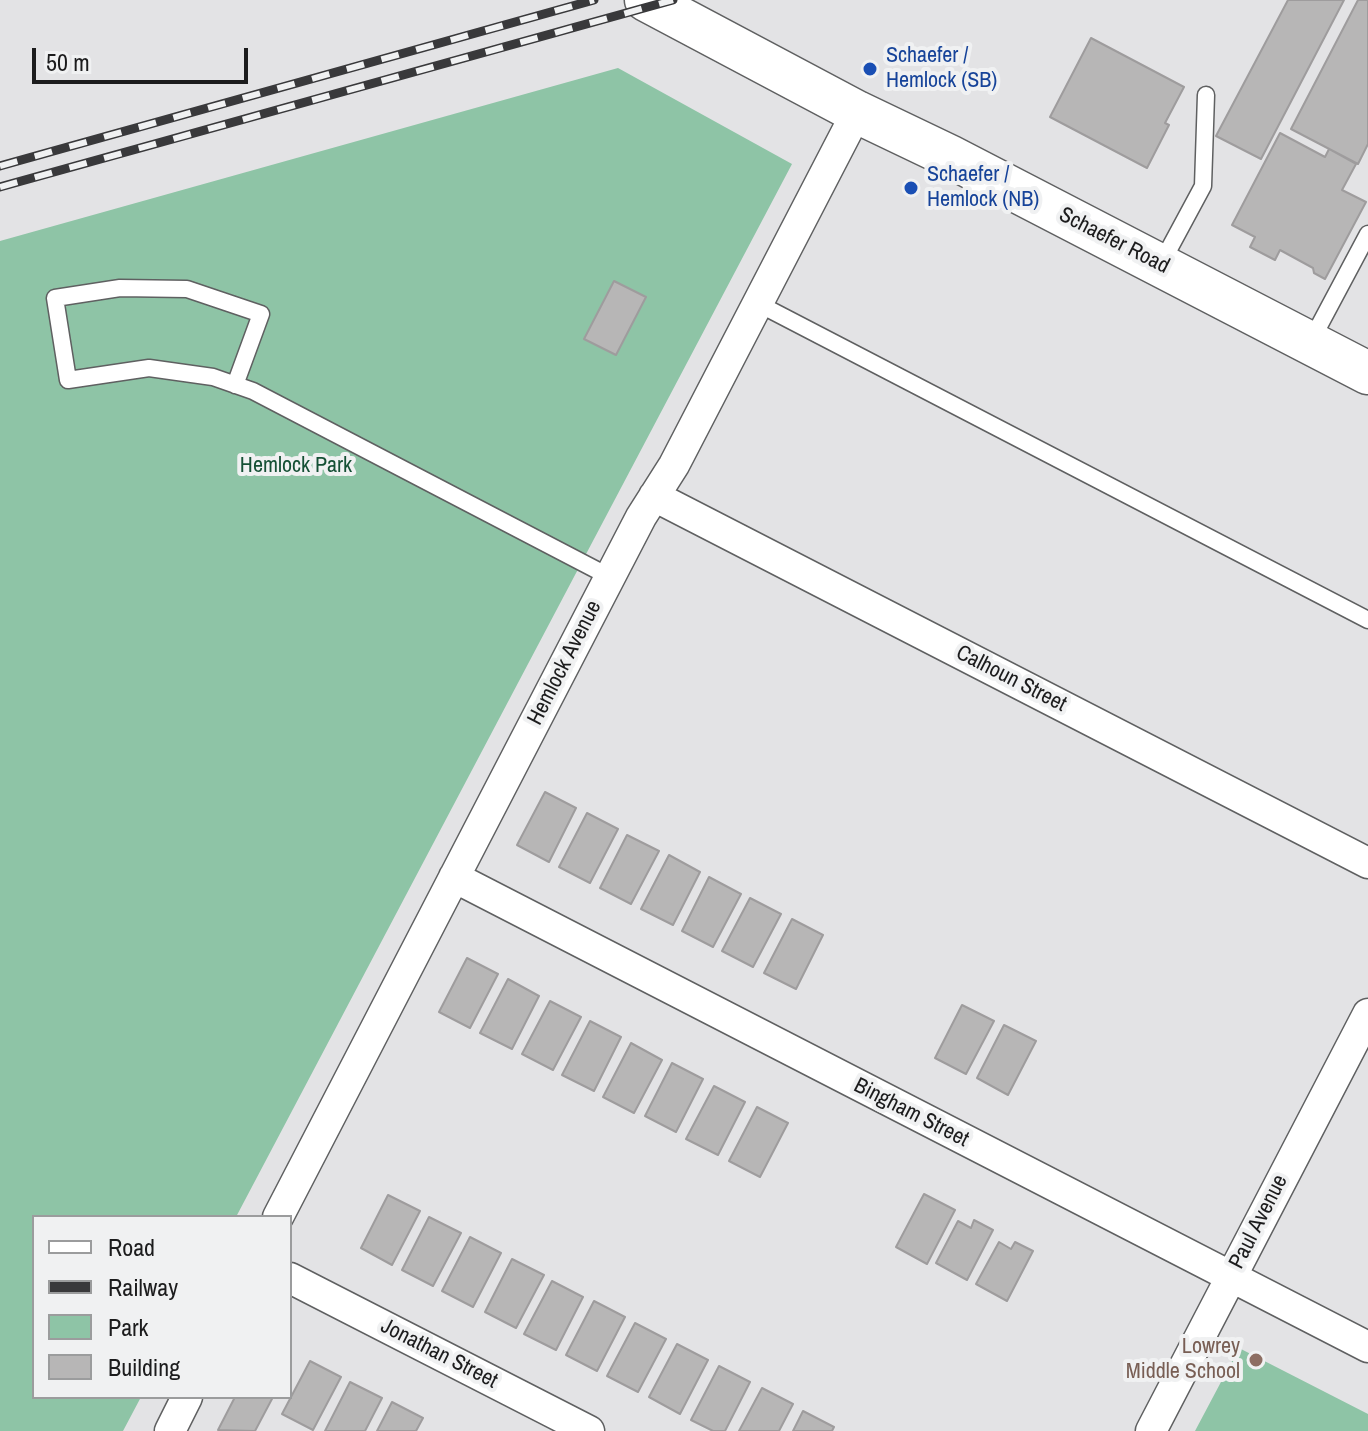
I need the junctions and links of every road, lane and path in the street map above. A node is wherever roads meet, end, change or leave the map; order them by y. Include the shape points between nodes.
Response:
1 (646, 0) edge
2 (1206, 95) dead end
3 (857, 112) junction
4 (1368, 234) edge
5 (1160, 265) junction
6 (757, 303) junction
7 (1310, 343) junction
8 (1368, 373) edge
9 (235, 385) junction
10 (654, 496) junction
11 (610, 577) junction
12 (1368, 620) edge
13 (1368, 863) edge
14 (454, 877) junction
15 (1368, 1014) edge
16 (279, 1215) edge
17 (1230, 1277) junction
18 (292, 1279) edge
19 (1368, 1347) edge
20 (186, 1399) edge
21 (170, 1431) edge
22 (589, 1431) edge
23 (1151, 1431) edge

1 - 3 main road, Schaefer Road
2 - 5 lane via 1203,186
3 - 5 main road, Schaefer Road
3 - 6 street, Hemlock Avenue
4 - 7 lane
5 - 7 main road, Schaefer Road
6 - 10 street, Hemlock Avenue
6 - 12 lane
7 - 8 main road, Schaefer Road
9 - 9 lane via 149,368 68,380 55,298 120,288 187,289 261,314
9 - 11 lane
10 - 11 street, Hemlock Avenue
10 - 13 street, Calhoun Street
11 - 14 street, Hemlock Avenue
14 - 16 street, Hemlock Avenue
14 - 17 street, Bingham Street
15 - 17 street, Paul Avenue
17 - 19 street, Bingham Street
17 - 23 street, Paul Avenue
18 - 22 street, Jonathan Street
20 - 21 street

